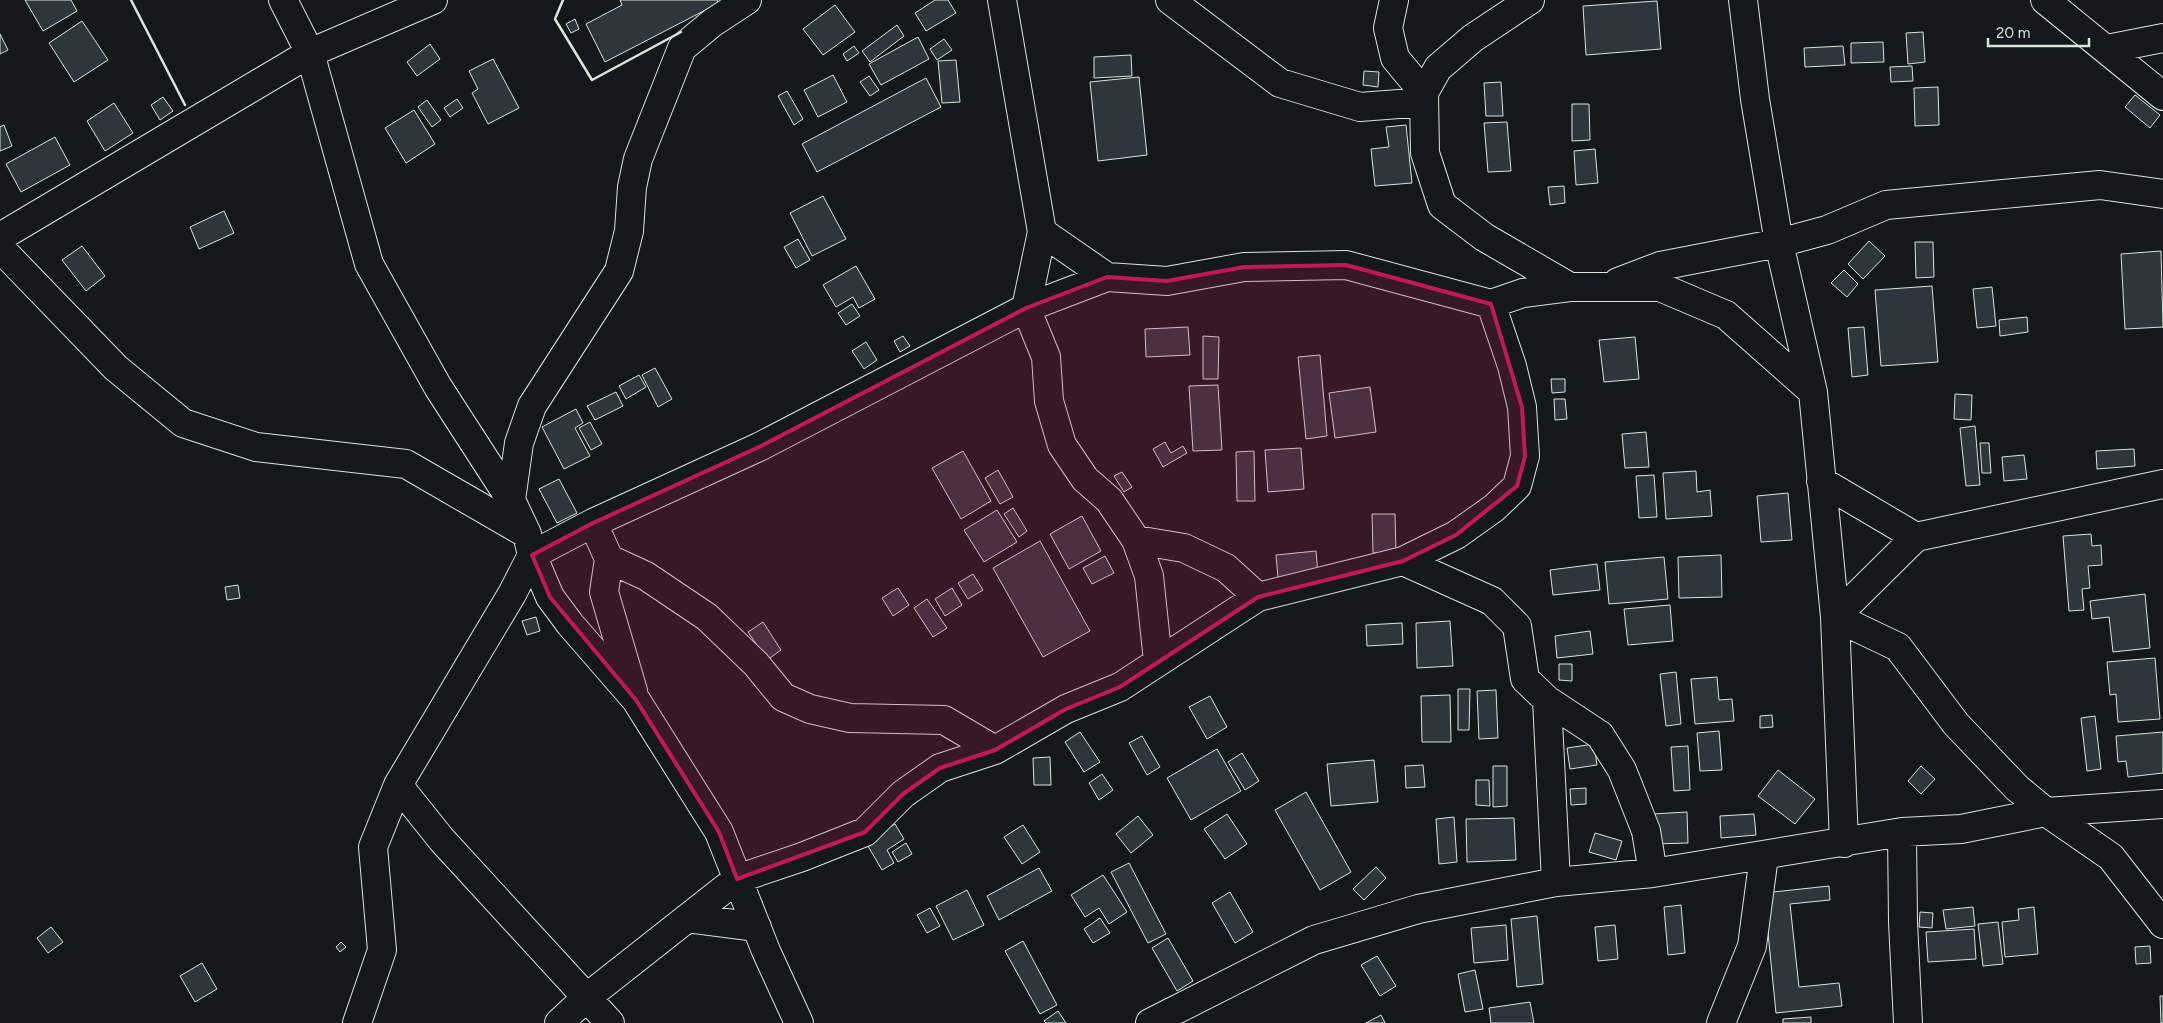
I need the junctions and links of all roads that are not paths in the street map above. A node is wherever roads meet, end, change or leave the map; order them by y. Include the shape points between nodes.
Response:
1 (283, 0) edge
2 (433, 0) edge
3 (747, 0) edge
4 (1002, 0) edge
5 (1170, 0) edge
6 (1394, 0) edge
7 (1530, 0) edge
8 (1743, 0) edge
9 (2045, 0) edge
10 (2163, 38) edge
11 (2107, 49) junction
12 (310, 53) junction
13 (2163, 96) edge
14 (1424, 98) junction
15 (2163, 194) edge
16 (1042, 232) junction
17 (0, 237) edge
18 (1779, 242) junction
19 (0, 248) edge
20 (1107, 277) junction
21 (1570, 287) junction
22 (1603, 288) junction
23 (1491, 304) junction
24 (1026, 308) junction
25 (1813, 392) junction
26 (1822, 481) junction
27 (2163, 484) edge
28 (511, 500) junction
29 (593, 523) junction
30 (1916, 537) junction
31 (1136, 540) junction
32 (530, 544) junction
33 (609, 559) junction
34 (1403, 561) junction
35 (1258, 597) junction
36 (1835, 617) junction
37 (1158, 661) junction
38 (636, 700) junction
39 (1547, 700) junction
40 (995, 750) junction
41 (398, 785) junction
42 (2163, 804) edge
43 (2046, 812) junction
44 (1902, 832) junction
45 (1844, 843) junction
46 (1764, 856) junction
47 (1653, 873) junction
48 (737, 879) junction
49 (1556, 882) junction
50 (687, 918) junction
51 (2163, 924) edge
52 (756, 927) junction
53 (586, 998) junction
54 (357, 1023) edge
55 (559, 1023) edge
56 (610, 1023) edge
57 (799, 1023) edge
58 (1150, 1023) edge
59 (1721, 1023) edge
60 (1908, 1023) edge

1 - 12 street
2 - 12 street
3 - 28 street via 682,48 638,159 629,231 619,271 532,406 519,443
4 - 16 street
5 - 14 street via 1280,83 1360,107
6 - 14 street via 1388,28 1395,58
7 - 14 street via 1473,38 1438,68
8 - 18 street via 1755,99
9 - 11 street
10 - 11 street
11 - 13 street
12 - 17 street
12 - 28 street via 369,264 438,388
14 - 21 street via 1425,153 1442,205 1484,237
15 - 18 street via 2100,185 1886,205 1827,230
16 - 20 street
16 - 24 street
18 - 22 street via 1660,266
18 - 25 street
19 - 32 street via 116,368 183,423 256,447 406,464
20 - 23 street via 1167,281 1244,267 1346,266
20 - 24 street
21 - 22 street
21 - 23 street via 1523,293
22 - 25 street via 1660,287 1726,315
23 - 34 street via 1522,407 1525,456 1517,486 1494,508 1456,535
24 - 29 street via 760,447
24 - 31 street via 1046,357 1049,401 1062,445 1085,479 1108,500
25 - 26 street
26 - 30 street
26 - 36 street
27 - 30 street
28 - 32 street
29 - 32 street
29 - 33 street
30 - 36 street
31 - 35 street via 1184,548 1226,568
31 - 37 street via 1149,576
32 - 38 street via 550,597
32 - 41 street via 512,594
33 - 38 street via 604,592
33 - 40 street via 646,576 707,617 756,664 783,697 810,710 850,718 944,720
34 - 35 street
34 - 39 street via 1492,601 1517,626 1525,680
35 - 37 street
36 - 43 street via 1898,648 1956,724 2017,788
36 - 45 street
37 - 40 street via 1120,687 1066,709
38 - 48 street via 719,832
39 - 47 street via 1600,735 1622,770 1646,831
39 - 49 street
40 - 48 street via 940,768 903,794 865,832
41 - 53 street via 442,840
41 - 54 street via 373,847 382,950
42 - 43 street
43 - 44 street via 1961,829
43 - 51 street via 2111,857
44 - 45 street
44 - 60 street
45 - 46 street
46 - 47 street
46 - 59 street via 1752,946
47 - 49 street
48 - 50 street
48 - 52 street
49 - 58 street via 1418,910 1314,940
50 - 52 street
50 - 53 street
52 - 57 street
53 - 55 street
53 - 56 street

